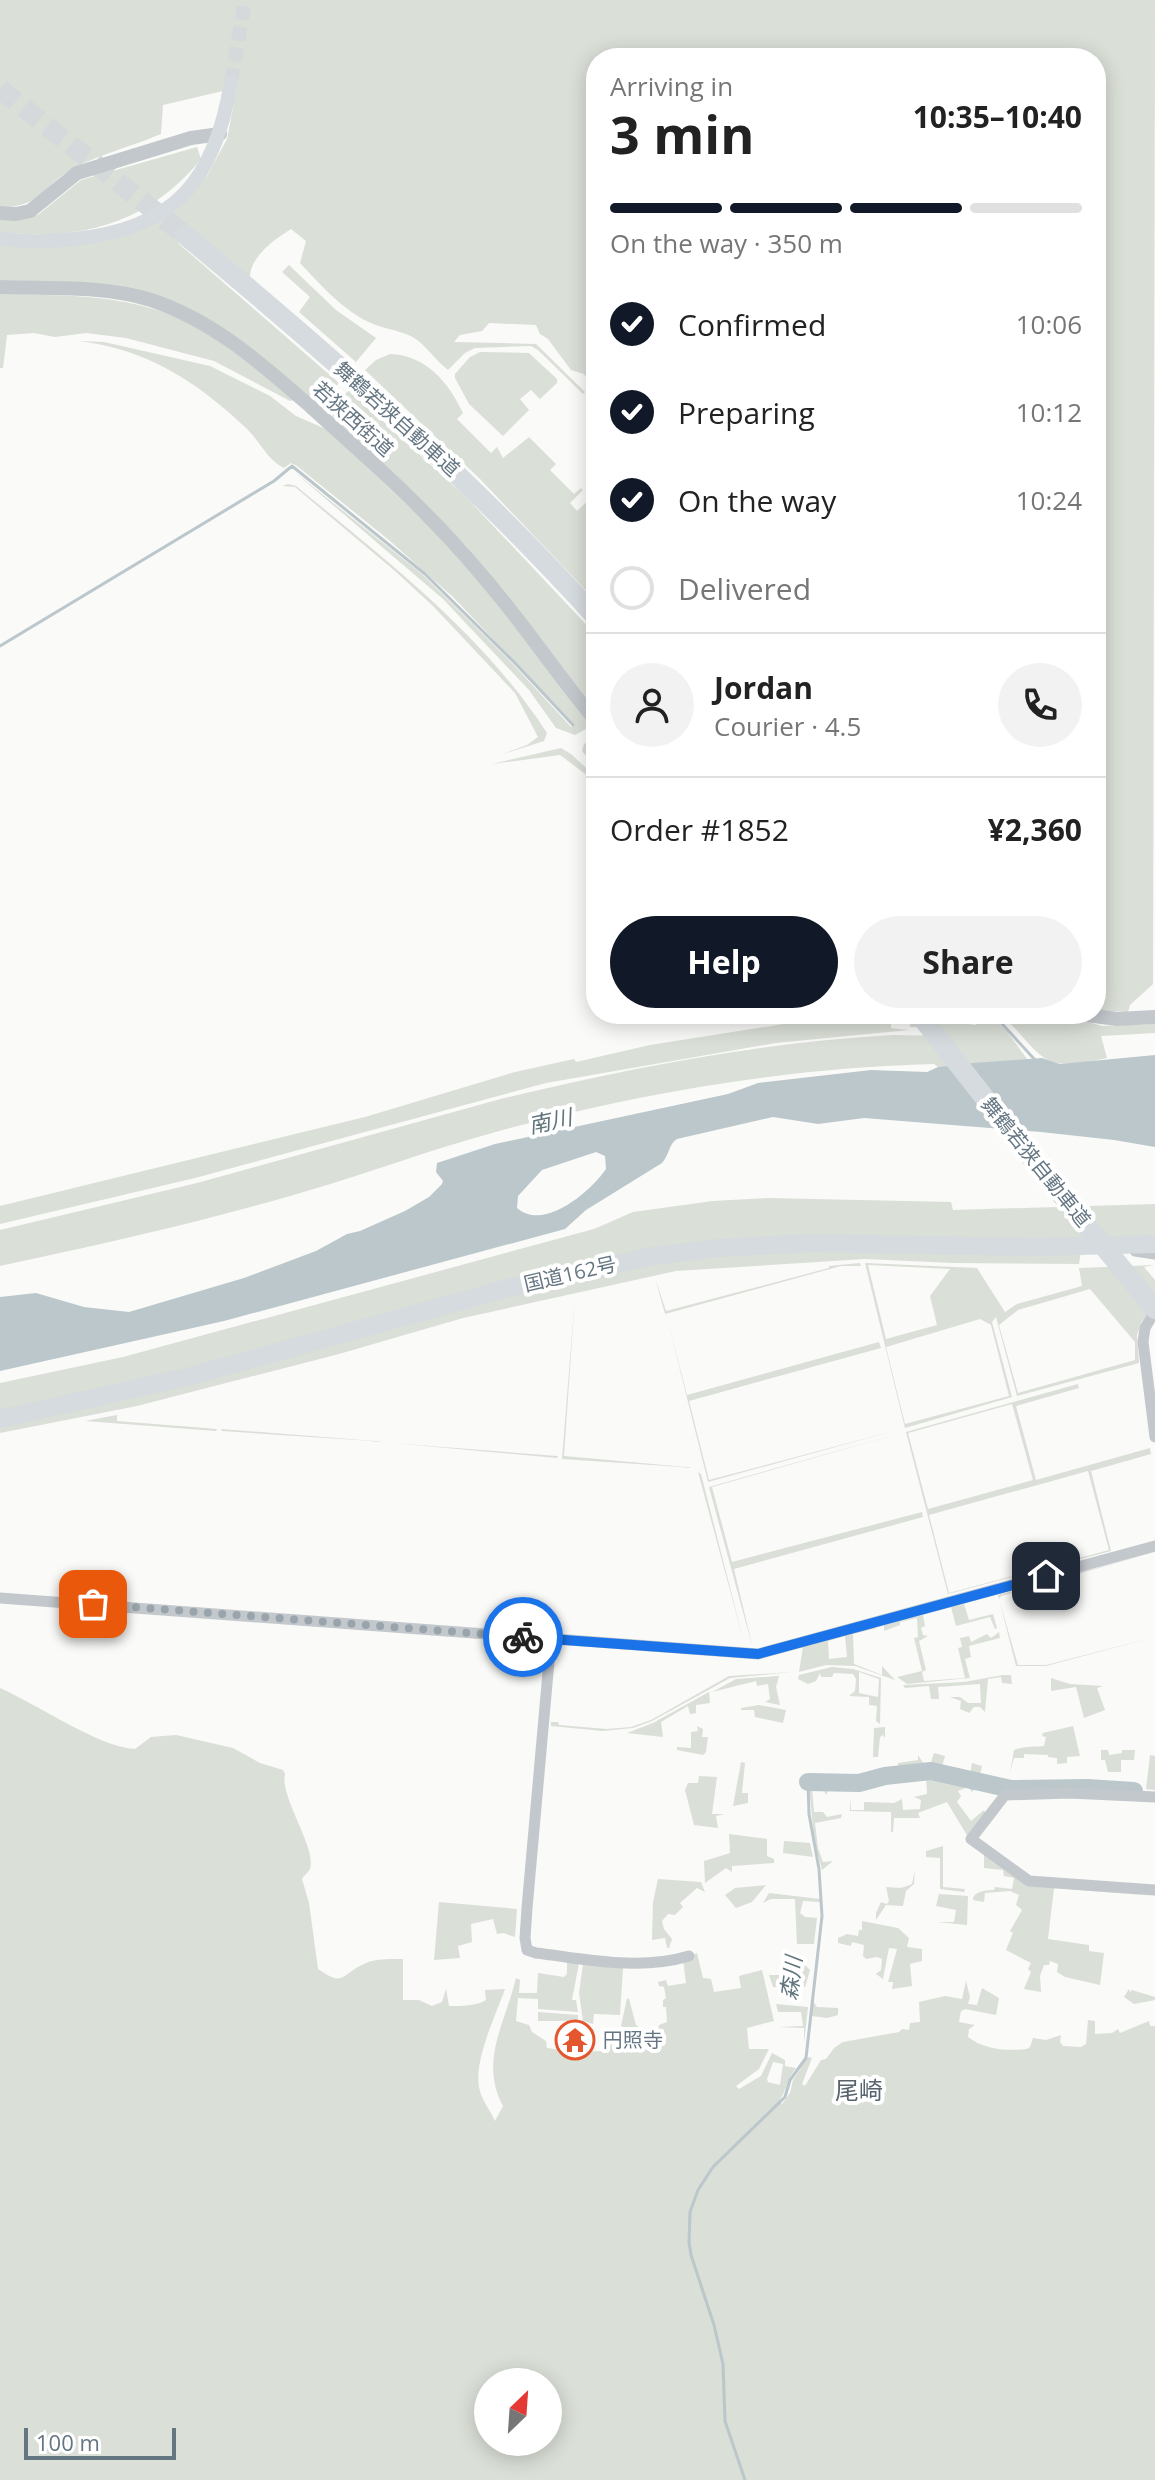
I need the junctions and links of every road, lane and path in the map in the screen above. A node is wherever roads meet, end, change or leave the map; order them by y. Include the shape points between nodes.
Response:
1 (231, 82) tunnel mouth
2 (220, 134) junction
3 (0, 213) edge
4 (185, 235) tunnel mouth
5 (0, 238) edge
6 (0, 287) edge
7 (586, 606) edge
8 (586, 708) edge
9 (1155, 1017) edge
10 (1106, 1018) edge
11 (927, 1024) edge
12 (1155, 1244) edge
13 (1116, 1246) junction
14 (1155, 1254) edge
15 (1155, 1310) edge
16 (0, 1419) edge
17 (1155, 1437) edge
18 (1155, 1546) edge
19 (0, 1598) edge
20 (551, 1639) junction
21 (1155, 1797) edge
22 (1155, 1890) edge
23 (689, 1956) dead end

1 - 2 main road
2 - 3 street via 77,173 30,211
2 - 5 main road via 207,166 186,192 139,224 69,239
4 - 7 highway, 舞鶴若狭自動車道 via 432,450
6 - 8 street, 若狭西街道 via 131,295 187,315 232,341 435,523
9 - 10 street
11 - 15 highway, 舞鶴若狭自動車道
12 - 13 highway, 国道162号
13 - 14 street
13 - 16 highway, 国道162号 via 811,1243 653,1256 512,1287 176,1380
15 - 17 street via 1143,1342
18 - 20 street via 758,1654
19 - 20 street
20 - 23 street via 527,1950 625,1964
21 - 22 street via 1005,1795 971,1839 1029,1881

